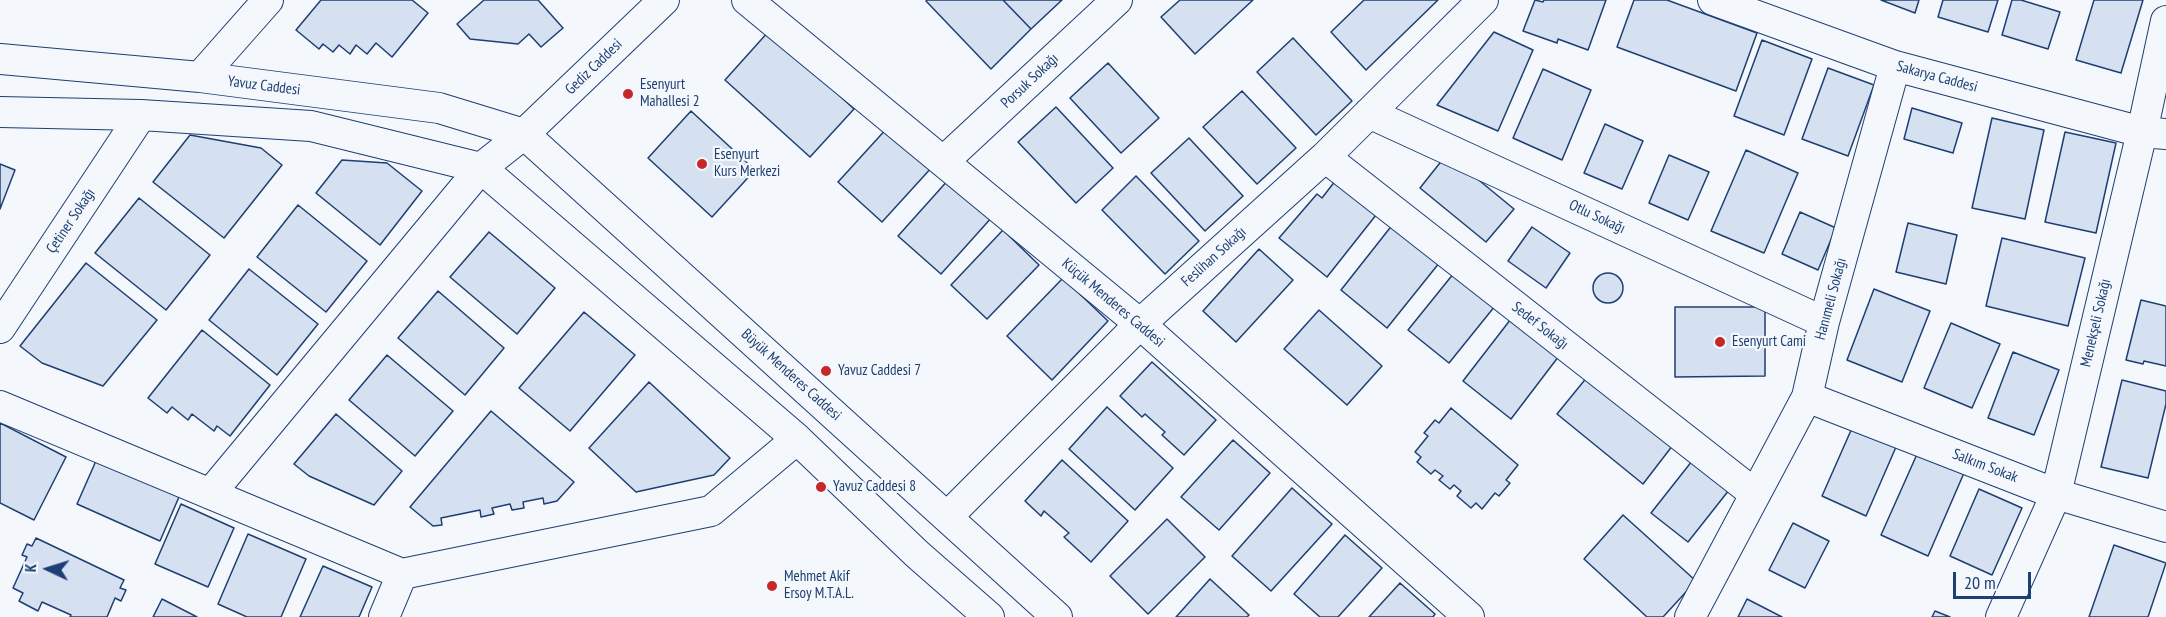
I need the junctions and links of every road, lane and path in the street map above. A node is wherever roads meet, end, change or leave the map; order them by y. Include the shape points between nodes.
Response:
1 (268, 0) edge
2 (664, 0) edge
3 (747, 0) edge
4 (1117, 0) edge
5 (1483, 0) edge
6 (1713, 0) edge
7 (2166, 21) edge
8 (0, 59) edge
9 (1895, 66) junction
10 (200, 77) junction
11 (0, 112) edge
12 (1369, 113) junction
13 (141, 115) junction
14 (2154, 133) edge
15 (524, 134) junction
16 (1325, 157) junction
17 (944, 161) junction
18 (481, 168) junction
19 (1824, 322) junction
20 (1140, 324) junction
21 (0, 328) edge
22 (1807, 397) junction
23 (0, 406) edge
24 (797, 439) junction
25 (210, 494) junction
26 (1755, 494) junction
27 (2056, 494) junction
28 (948, 516) junction
29 (2166, 527) edge
30 (402, 574) junction
31 (384, 617) edge
32 (989, 617) edge
33 (1057, 617) edge
34 (1469, 617) edge
35 (1690, 617) edge
36 (2001, 617) edge

1 - 10 street
2 - 15 street, Gediz Caddesi
3 - 17 street, Küçük Menderes Caddesi
4 - 17 street, Porsuk Sokağı
5 - 12 street, Feslihan Sokağı
6 - 9 street, Sakarya Caddesi
7 - 14 street, Menekşeli Sokağı
8 - 10 street, Yavuz Caddesi
9 - 14 street, Sakarya Caddesi
9 - 19 street, Hanımeli Sokağı
10 - 15 street, Yavuz Caddesi via 439,108
11 - 13 street
12 - 16 street, Feslihan Sokağı
12 - 19 street, Otlu Sokağı
13 - 18 street via 311,126
13 - 21 street, Çetiner Sokağı
14 - 27 street, Menekşeli Sokağı
15 - 18 street, Gediz Caddesi
15 - 28 street, Büyük Menderes Caddesi
16 - 20 street, Feslihan Sokağı
16 - 26 street, Sedef Sokağı
17 - 20 street, Küçük Menderes Caddesi
18 - 24 street
18 - 25 street, Gediz Caddesi
19 - 22 street, Hanımeli Sokağı
20 - 28 street, Feslihan Sokağı
20 - 34 street, Küçük Menderes Caddesi
22 - 26 street, Hanımeli Sokağı
22 - 27 street, Salkım Sokak
23 - 25 street
24 - 30 street via 711,511
24 - 32 street
25 - 30 street
26 - 35 street, Hanımeli Sokağı
27 - 29 street, Salkım Sokak
27 - 36 street, Menekşeli Sokağı
28 - 33 street, Büyük Menderes Caddesi
30 - 31 street

